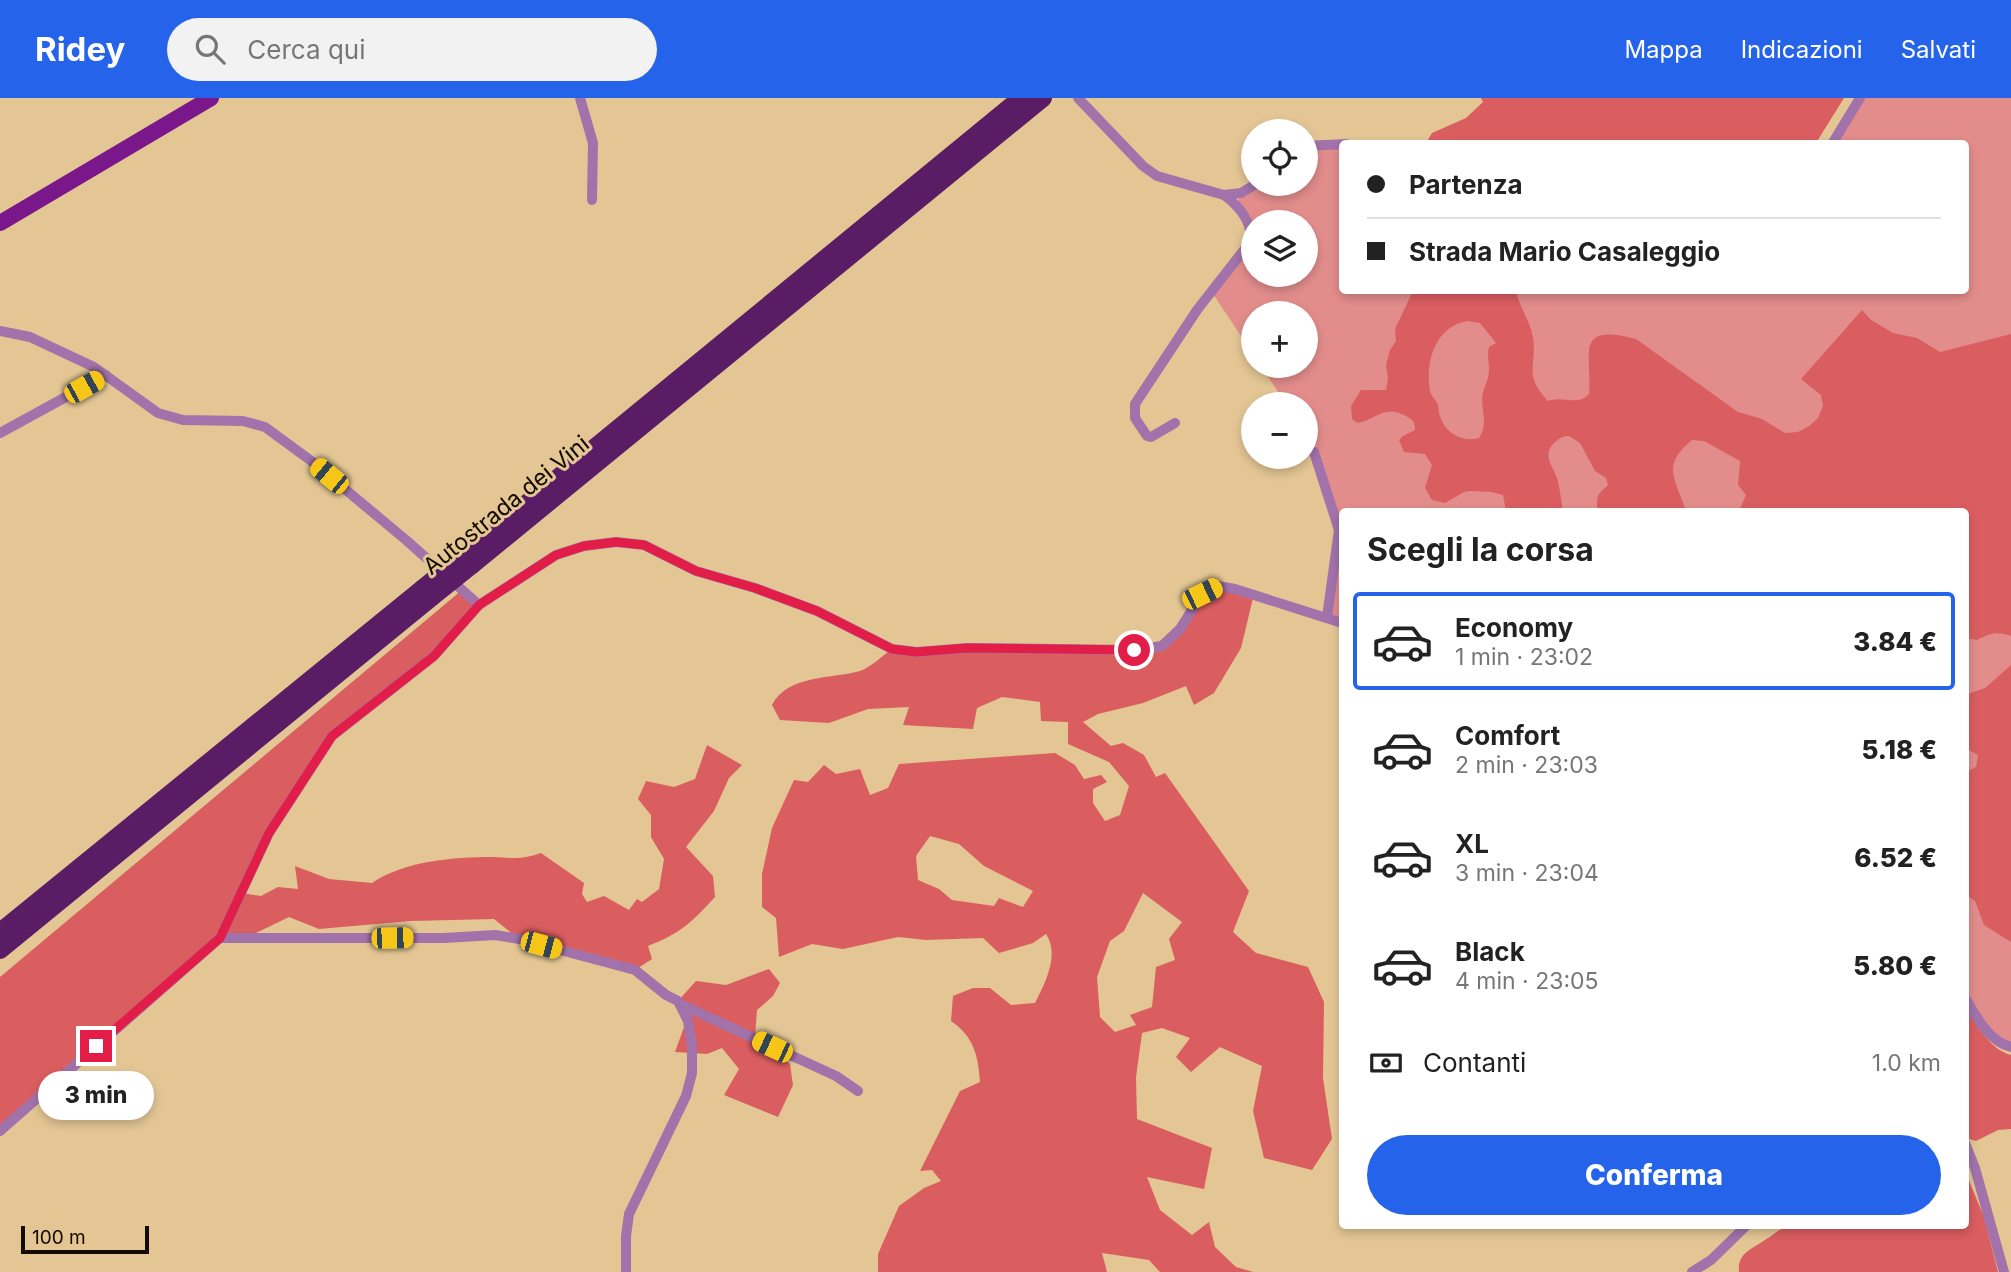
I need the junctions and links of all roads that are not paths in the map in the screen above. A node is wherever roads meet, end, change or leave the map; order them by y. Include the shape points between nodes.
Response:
1 (211, 98) edge
2 (580, 98) edge
3 (1021, 98) edge
4 (1043, 98) edge
5 (1078, 98) edge
6 (1860, 98) edge
7 (1834, 140) edge
8 (1339, 144) edge
9 (1318, 145) edge
10 (971, 148) junction
11 (1241, 193) edge
12 (1224, 195) junction
13 (592, 200) dead end
14 (0, 223) edge
15 (0, 331) edge
16 (106, 375) junction
17 (1175, 423) dead end
18 (0, 433) edge
19 (1318, 464) edge
20 (427, 593) junction
21 (479, 605) junction
22 (1327, 617) junction
23 (1339, 622) edge
24 (0, 932) edge
25 (220, 938) junction
26 (0, 950) edge
27 (1969, 1004) edge
28 (681, 1005) junction
29 (2011, 1047) edge
30 (858, 1091) dead end
31 (0, 1131) edge
32 (1969, 1153) edge
33 (1743, 1229) edge
34 (626, 1272) edge
35 (1692, 1272) edge
36 (2004, 1272) edge

1 - 14 main road
2 - 13 street via 593,143
3 - 10 highway, Autostrada dei Vini
4 - 10 highway, Autostrada dei Vini
5 - 12 street via 1157,176
6 - 7 street
8 - 9 street
10 - 20 highway, Autostrada dei Vini, bridge
11 - 12 street
12 - 17 street via 1244,216 1251,241 1197,310 1135,404 1135,418 1147,436
15 - 16 street via 30,337
16 - 18 street
16 - 21 street via 158,413 183,420 243,421 265,427
19 - 22 street via 1339,530
20 - 24 highway, Autostrada dei Vini
20 - 26 highway, Autostrada dei Vini
21 - 22 street via 556,555 616,542 644,545 696,571 817,611 892,649 916,652 1162,646 1180,629 1202,594 1218,586
21 - 25 street via 434,656 332,736 269,833
22 - 23 street
25 - 28 street via 495,935 635,970
25 - 31 street
27 - 29 street via 1990,1035
28 - 30 street via 836,1076
28 - 34 street via 687,1014 692,1073 686,1096 629,1214
32 - 36 street
33 - 35 street

